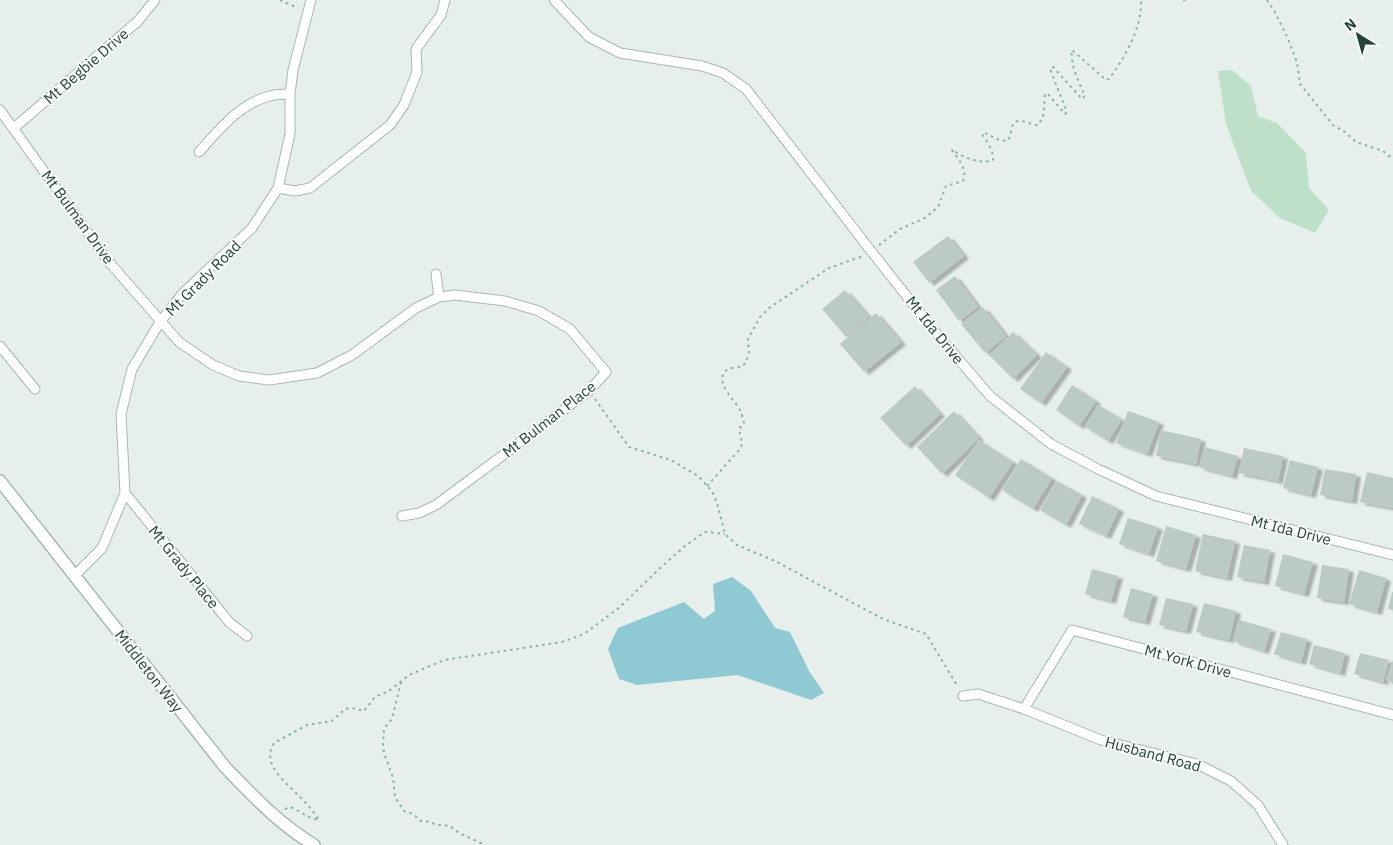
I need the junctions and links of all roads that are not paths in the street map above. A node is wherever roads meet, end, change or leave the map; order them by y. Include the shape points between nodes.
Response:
1 (156, 0) edge
2 (311, 0) edge
3 (445, 0) edge
4 (554, 0) edge
5 (290, 94) junction
6 (0, 110) edge
7 (14, 128) junction
8 (199, 152) dead end
9 (278, 188) junction
10 (436, 274) dead end
11 (439, 297) junction
12 (160, 322) junction
13 (0, 346) edge
14 (35, 389) dead end
15 (0, 481) edge
16 (125, 493) junction
17 (402, 516) dead end
18 (1393, 555) edge
19 (75, 575) junction
20 (247, 636) dead end
21 (963, 696) road end
22 (1024, 709) junction
23 (1393, 715) edge
24 (314, 845) edge
25 (1283, 845) edge

1 - 7 street, Mt Begbie Drive via 138,21
2 - 5 street, Mt Grady Road
3 - 9 street via 441,15 416,50 417,72 404,105 390,125 310,188 295,191
4 - 18 street, Mt Ida Drive via 589,37 620,53 702,66 723,73 746,89 871,251 990,396 1051,444 1156,496
5 - 8 street via 269,96 249,105 227,121
5 - 9 street, Mt Grady Road via 290,134
6 - 7 street, Mt Bulman Drive
7 - 12 street, Mt Bulman Drive via 109,262
9 - 12 street, Mt Grady Road via 252,228 183,293
10 - 11 street
11 - 12 street, Mt Bulman Place via 416,308 352,355 318,373 269,380 239,376 213,365 179,342
11 - 17 street, Mt Bulman Place via 455,295 505,301 539,311 570,329 606,372 589,391 436,505
12 - 16 street, Mt Grady Road via 132,369 121,414
13 - 14 street
15 - 19 street, Middleton Way
16 - 19 street, Mt Grady Road via 102,548
16 - 20 street, Mt Grady Place via 229,622
19 - 24 street, Middleton Way via 225,767 273,816
21 - 22 street, Husband Road via 978,694
22 - 23 street, Mt York Drive via 1072,630
22 - 25 street, Husband Road via 1101,740 1197,764 1232,781 1258,805

